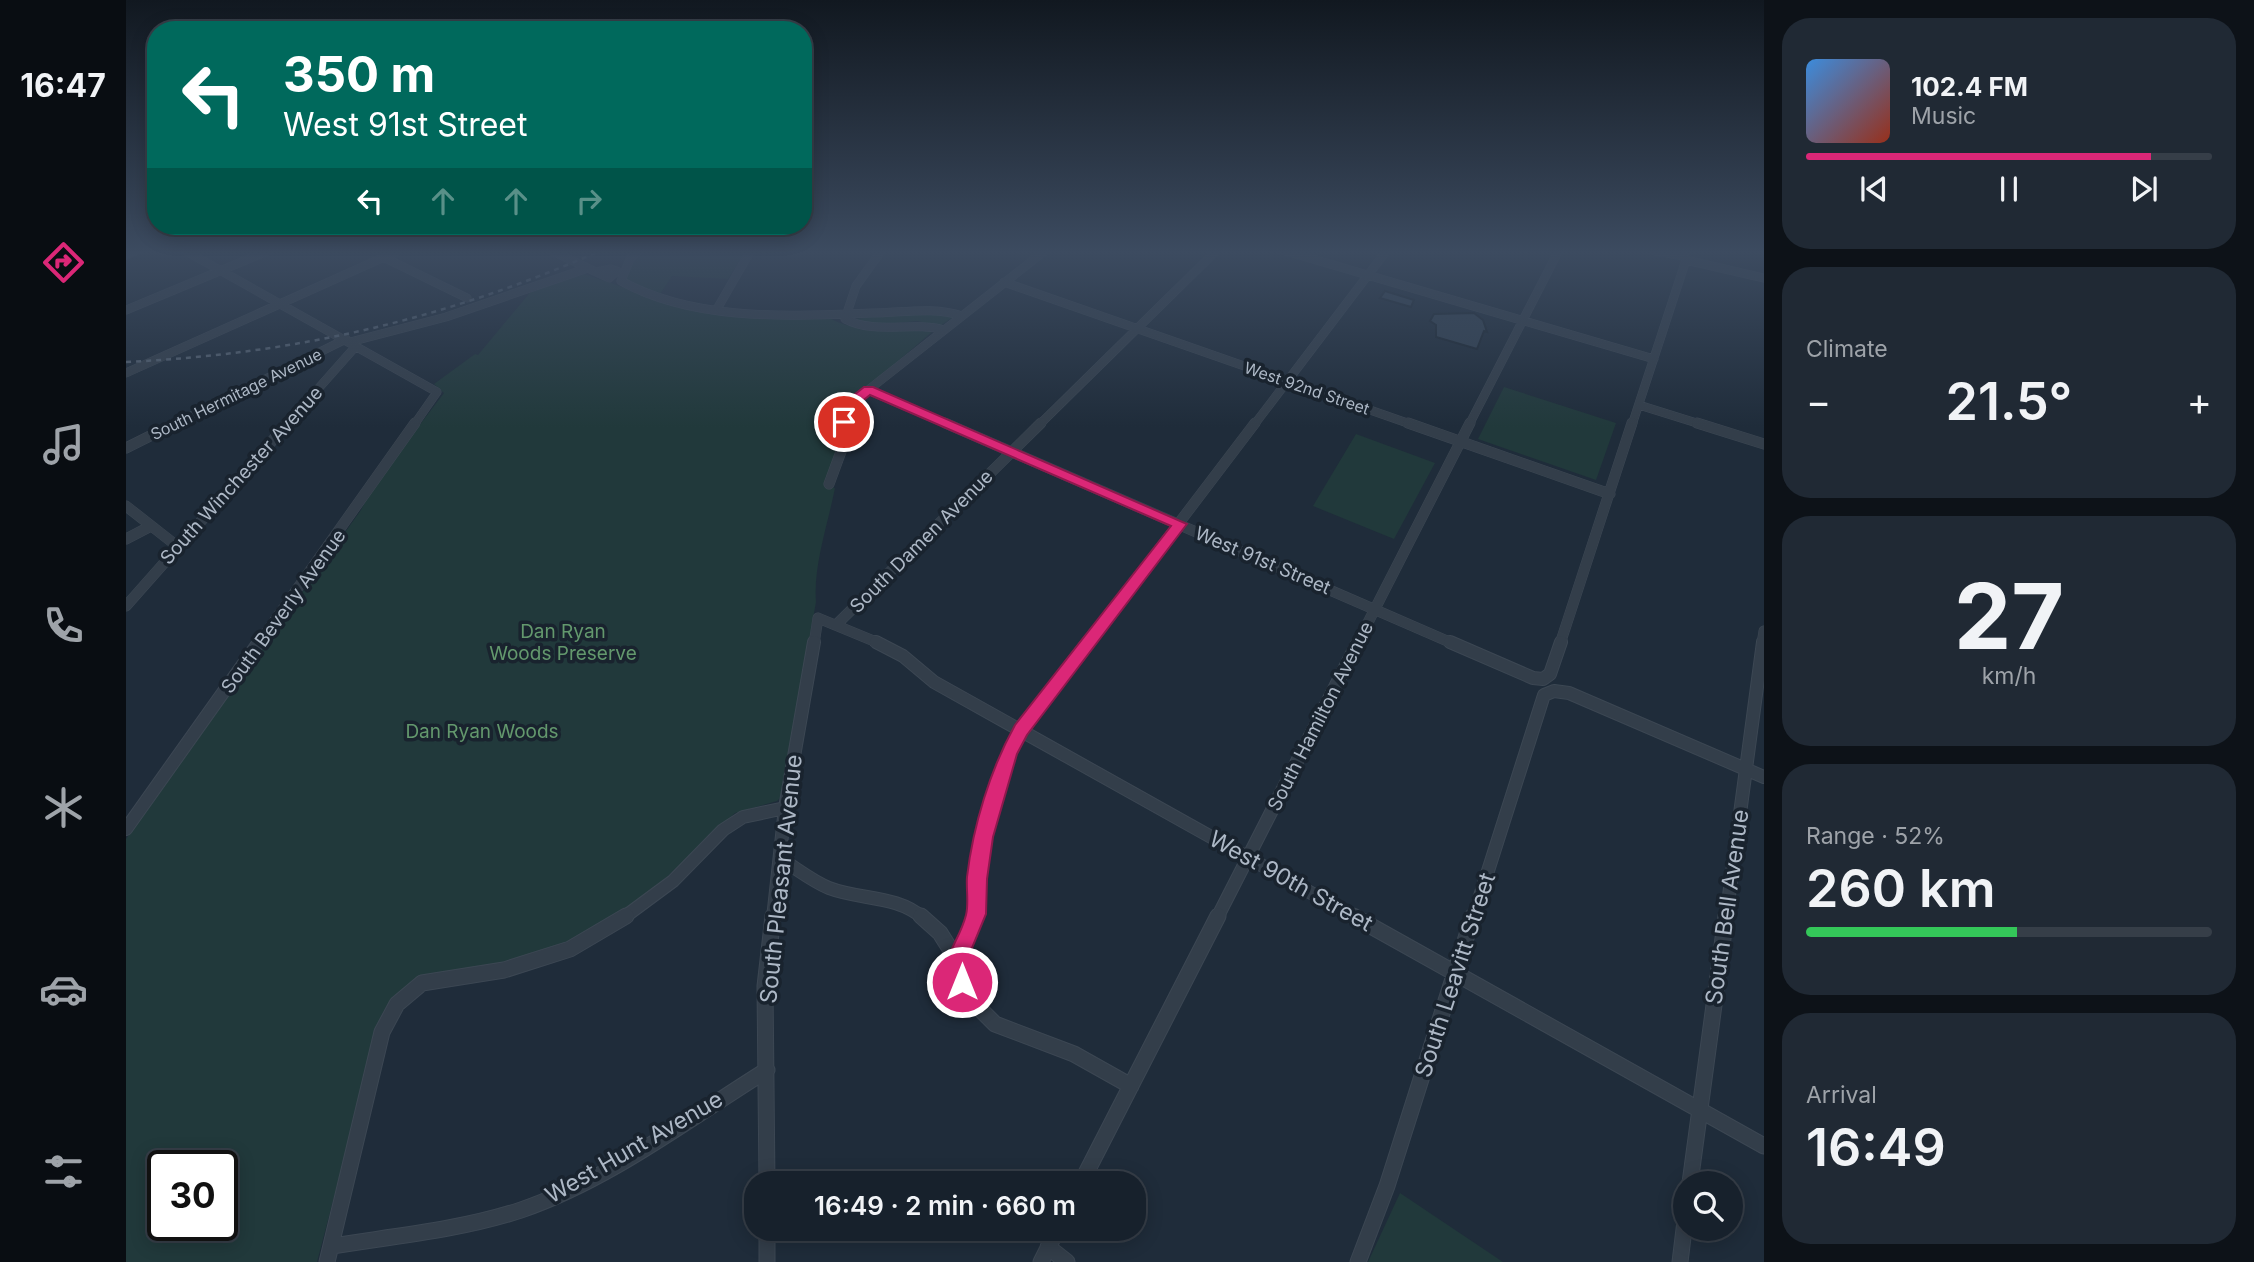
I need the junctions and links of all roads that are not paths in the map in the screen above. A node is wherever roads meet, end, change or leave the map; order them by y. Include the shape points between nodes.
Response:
1 (268, 309) edge
2 (292, 309) edge
3 (471, 309) edge
4 (717, 309) edge
5 (847, 309) edge
6 (971, 309) edge
7 (1080, 309) edge
8 (1157, 309) edge
9 (1342, 309) edge
10 (1484, 309) edge
11 (1529, 309) edge
12 (1670, 309) edge
13 (846, 312) junction
14 (962, 316) junction
15 (1523, 320) junction
16 (1137, 329) junction
17 (944, 330) junction
18 (351, 342) junction
19 (1654, 359) junction
20 (126, 373) edge
21 (1288, 382) junction
22 (868, 390) junction
23 (1639, 405) junction
24 (1461, 442) junction
25 (1764, 444) edge
26 (126, 448) edge
27 (1012, 452) junction
28 (829, 484) dead end
29 (1609, 494) junction
30 (126, 506) edge
31 (1180, 524) junction
32 (150, 526) junction
33 (126, 539) edge
34 (177, 546) junction
35 (126, 606) edge
36 (1375, 609) junction
37 (818, 618) joint
38 (836, 625) junction
39 (1764, 631) edge
40 (1021, 730) junction
41 (1745, 769) junction
42 (1764, 777) edge
43 (785, 808) junction
44 (126, 829) edge
45 (1248, 857) junction
46 (781, 859) junction
47 (957, 960) junction
48 (1455, 973) junction
49 (767, 1070) junction
50 (1131, 1086) junction
51 (1700, 1110) junction
52 (1764, 1146) edge
53 (767, 1171) edge
54 (1087, 1171) edge
55 (1692, 1171) edge
56 (767, 1241) edge
57 (1683, 1241) edge
58 (330, 1254) edge
59 (1045, 1254) edge
60 (767, 1262) edge
61 (1067, 1262) edge
62 (1357, 1262) edge
63 (1680, 1262) edge

1 - 20 street
2 - 18 street
3 - 18 street, South Hermitage Avenue
4 - 13 street
5 - 13 street
6 - 14 street
7 - 16 street, West 92nd Street
8 - 16 street, South Damen Avenue
9 - 21 street
10 - 15 street
11 - 15 street, South Hamilton Avenue
12 - 19 street
13 - 14 street via 927,310
13 - 17 street via 848,321 863,327 920,323
14 - 17 street
15 - 19 street
15 - 24 street, South Hamilton Avenue
16 - 21 street, West 92nd Street
16 - 27 street, South Damen Avenue
17 - 22 street
18 - 26 street, South Hermitage Avenue
18 - 34 street, South Winchester Avenue
18 - 44 street, South Beverly Avenue via 438,392
19 - 23 street
21 - 24 street, West 92nd Street
21 - 31 street
22 - 27 street, West 91st Street
22 - 28 street via 853,402 844,422 846,438
23 - 25 street
23 - 29 street
24 - 29 street, West 92nd Street
24 - 36 street, South Hamilton Avenue
27 - 31 street, West 91st Street
27 - 38 street, South Damen Avenue
29 - 36 street, West 91st Street via 1549,677 1532,677
30 - 32 street
31 - 36 street, West 91st Street
31 - 40 street
32 - 33 street
32 - 34 street
34 - 35 street, South Winchester Avenue
36 - 45 street, South Hamilton Avenue
37 - 38 street, West 90th Street
37 - 43 street, South Pleasant Avenue
38 - 40 street, West 90th Street via 903,656 934,682
39 - 41 street, South Bell Avenue
40 - 45 street, West 90th Street
40 - 47 street via 994,794 977,879 976,914
41 - 42 street
41 - 48 street, South Leavitt Street via 1569,693 1544,695
41 - 51 street, South Bell Avenue
43 - 46 street, South Pleasant Avenue
43 - 58 street via 743,817 723,830 640,908 570,948 505,970 422,983 397,1004 382,1032
45 - 48 street, West 90th Street
45 - 50 street, South Hamilton Avenue
46 - 47 street via 827,887 891,901 916,912 940,933
46 - 49 street, South Pleasant Avenue via 765,986
47 - 50 street via 971,1000 995,1024 1074,1054
48 - 51 street, West 90th Street
48 - 62 street, South Leavitt Street via 1387,1186
49 - 53 street, South Pleasant Avenue
49 - 58 street, West Hunt Avenue via 603,1170 544,1200
50 - 54 street, South Hamilton Avenue
51 - 52 street, West 90th Street
51 - 55 street, South Bell Avenue
56 - 60 street
57 - 63 street
59 - 61 street

